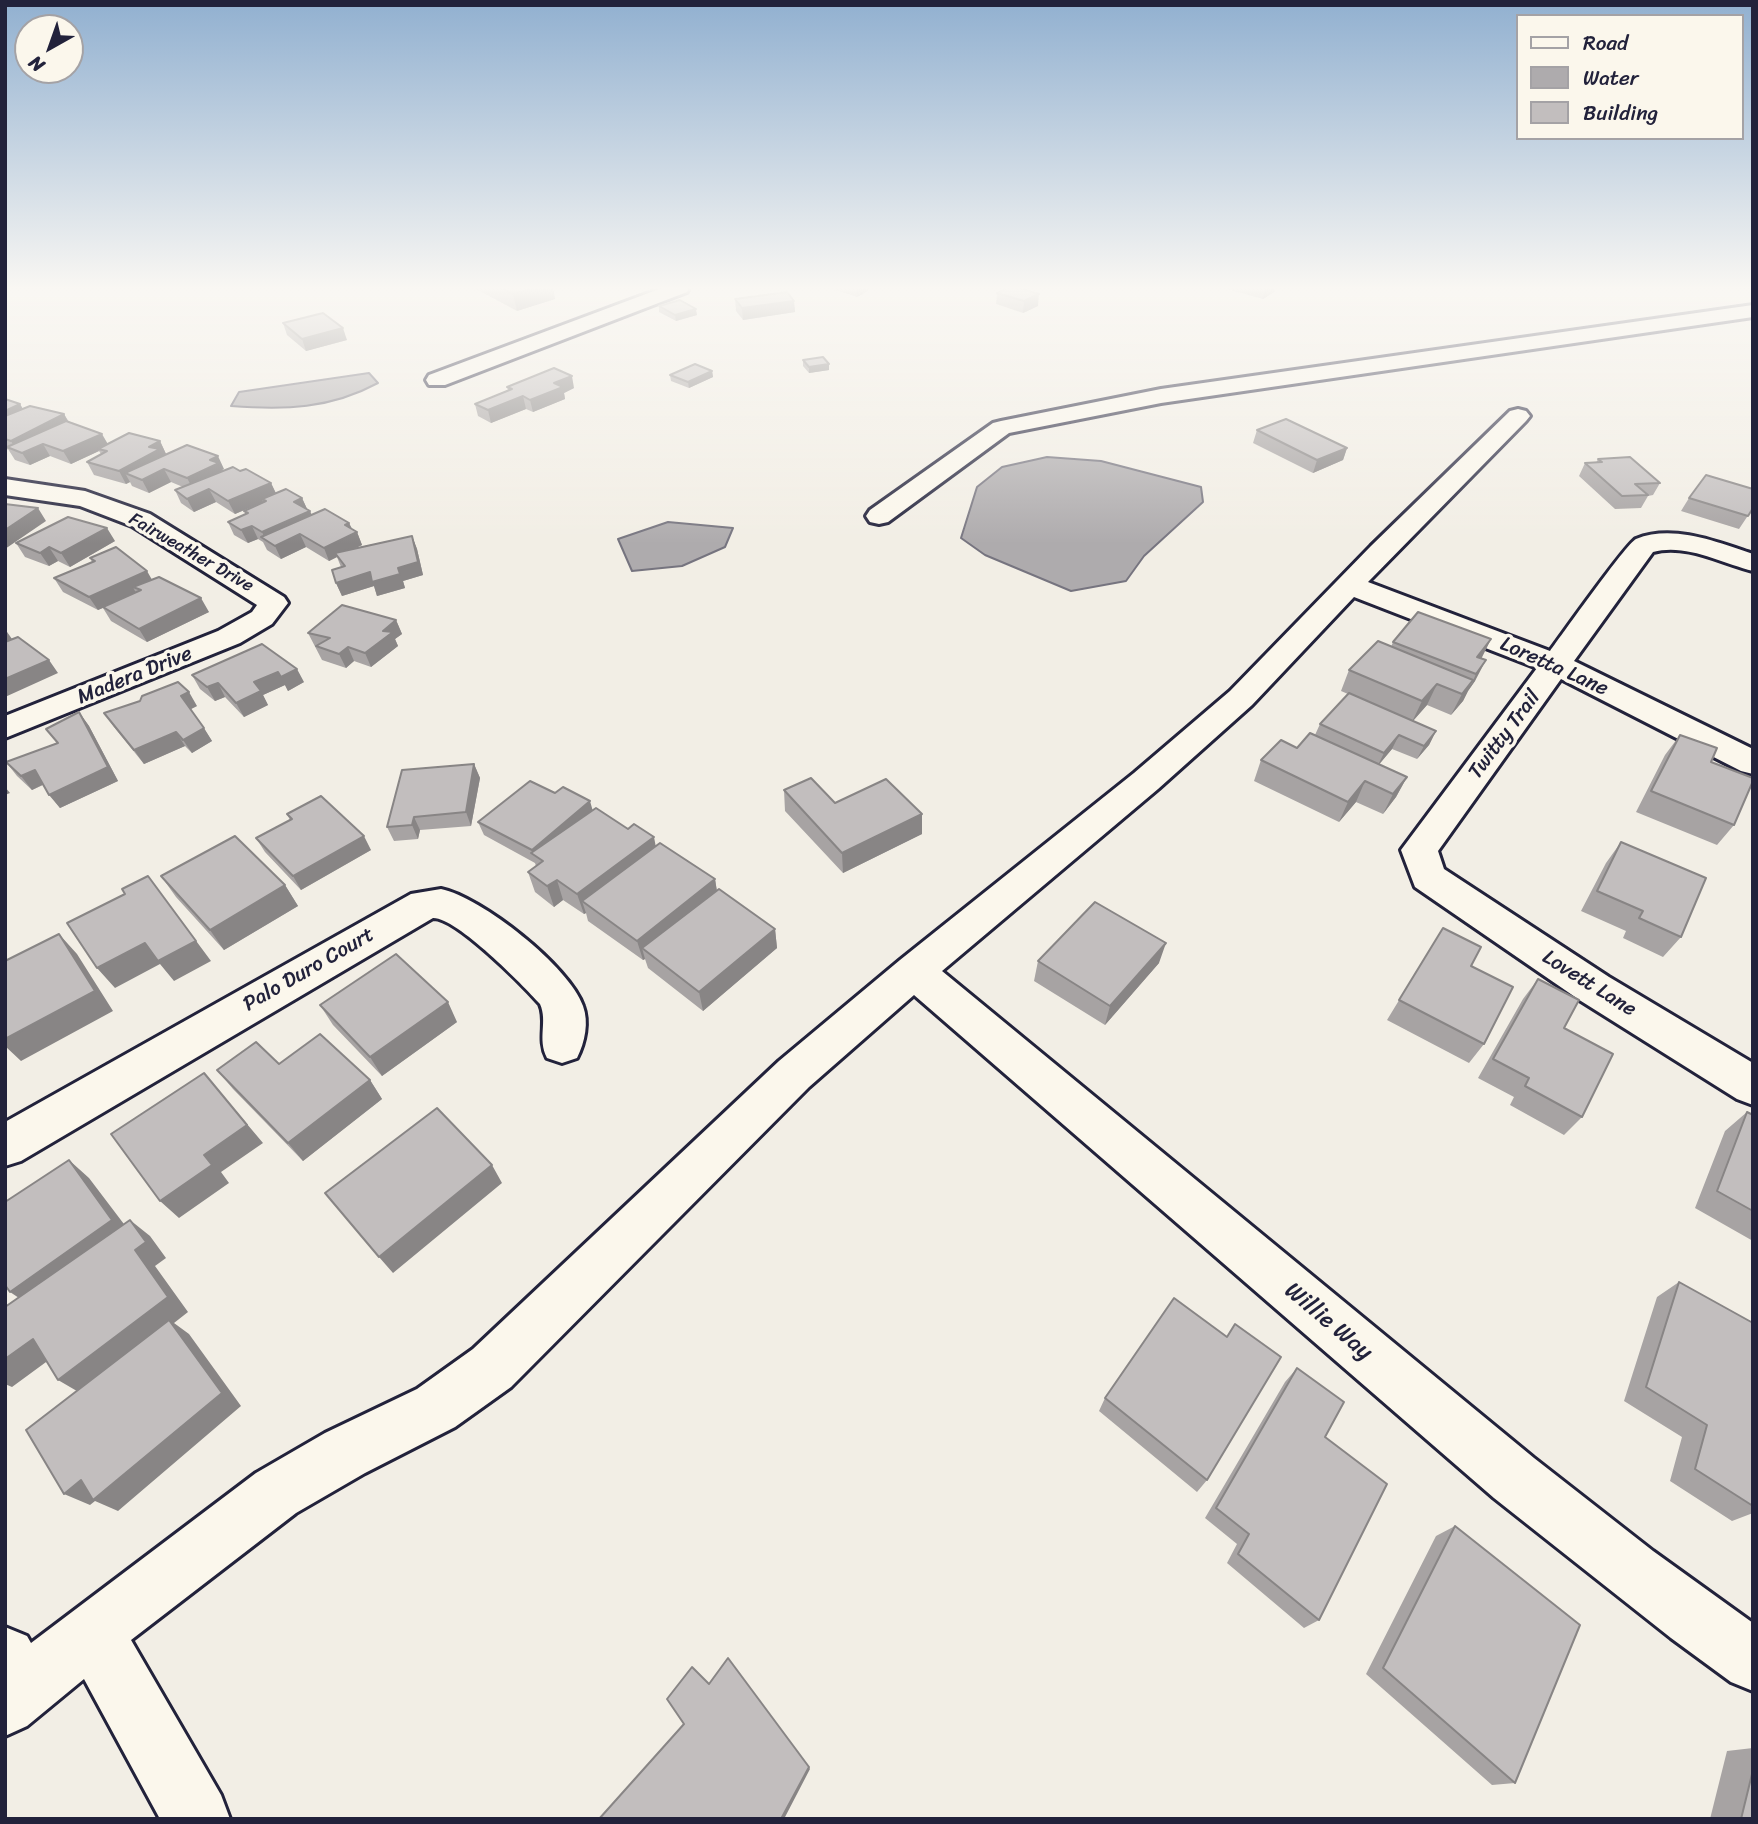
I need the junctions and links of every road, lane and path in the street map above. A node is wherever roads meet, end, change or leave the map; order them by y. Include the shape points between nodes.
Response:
1 (455, 373) edge
2 (1320, 373) edge
3 (437, 380) dead end
4 (1518, 416) dead end
5 (5, 487) edge
6 (879, 516) dead end
7 (1753, 564) edge
8 (1349, 585) junction
9 (262, 618) joint
10 (1558, 664) junction
11 (5, 728) edge
12 (1753, 763) edge
13 (1428, 877) joint
14 (914, 971) junction
15 (562, 1045) dead end
16 (1753, 1086) edge
17 (5, 1146) edge
18 (92, 1632) junction
19 (1753, 1660) edge
20 (11, 1684) edge
21 (197, 1819) edge

1 - 3 street
2 - 6 street via 1161,396 1002,428
4 - 8 street
5 - 9 street, Fairweather Drive via 85,499 141,520 274,603
7 - 10 street, Twitty Trail via 1712,549 1666,540 1643,546
8 - 10 street, Loretta Lane
8 - 14 street via 1232,706
9 - 11 street, Madera Drive via 229,637
10 - 12 street, Loretta Lane
10 - 13 street, Twitty Trail via 1419,850
13 - 16 street, Lovett Lane via 1583,981
14 - 18 street via 794,1074 492,1368 436,1408 276,1493
14 - 19 street, Willie Way via 1447,1424
15 - 17 street, Palo Duro Court via 562,1003 551,986 463,913 439,902 425,904
18 - 20 street
18 - 21 street

